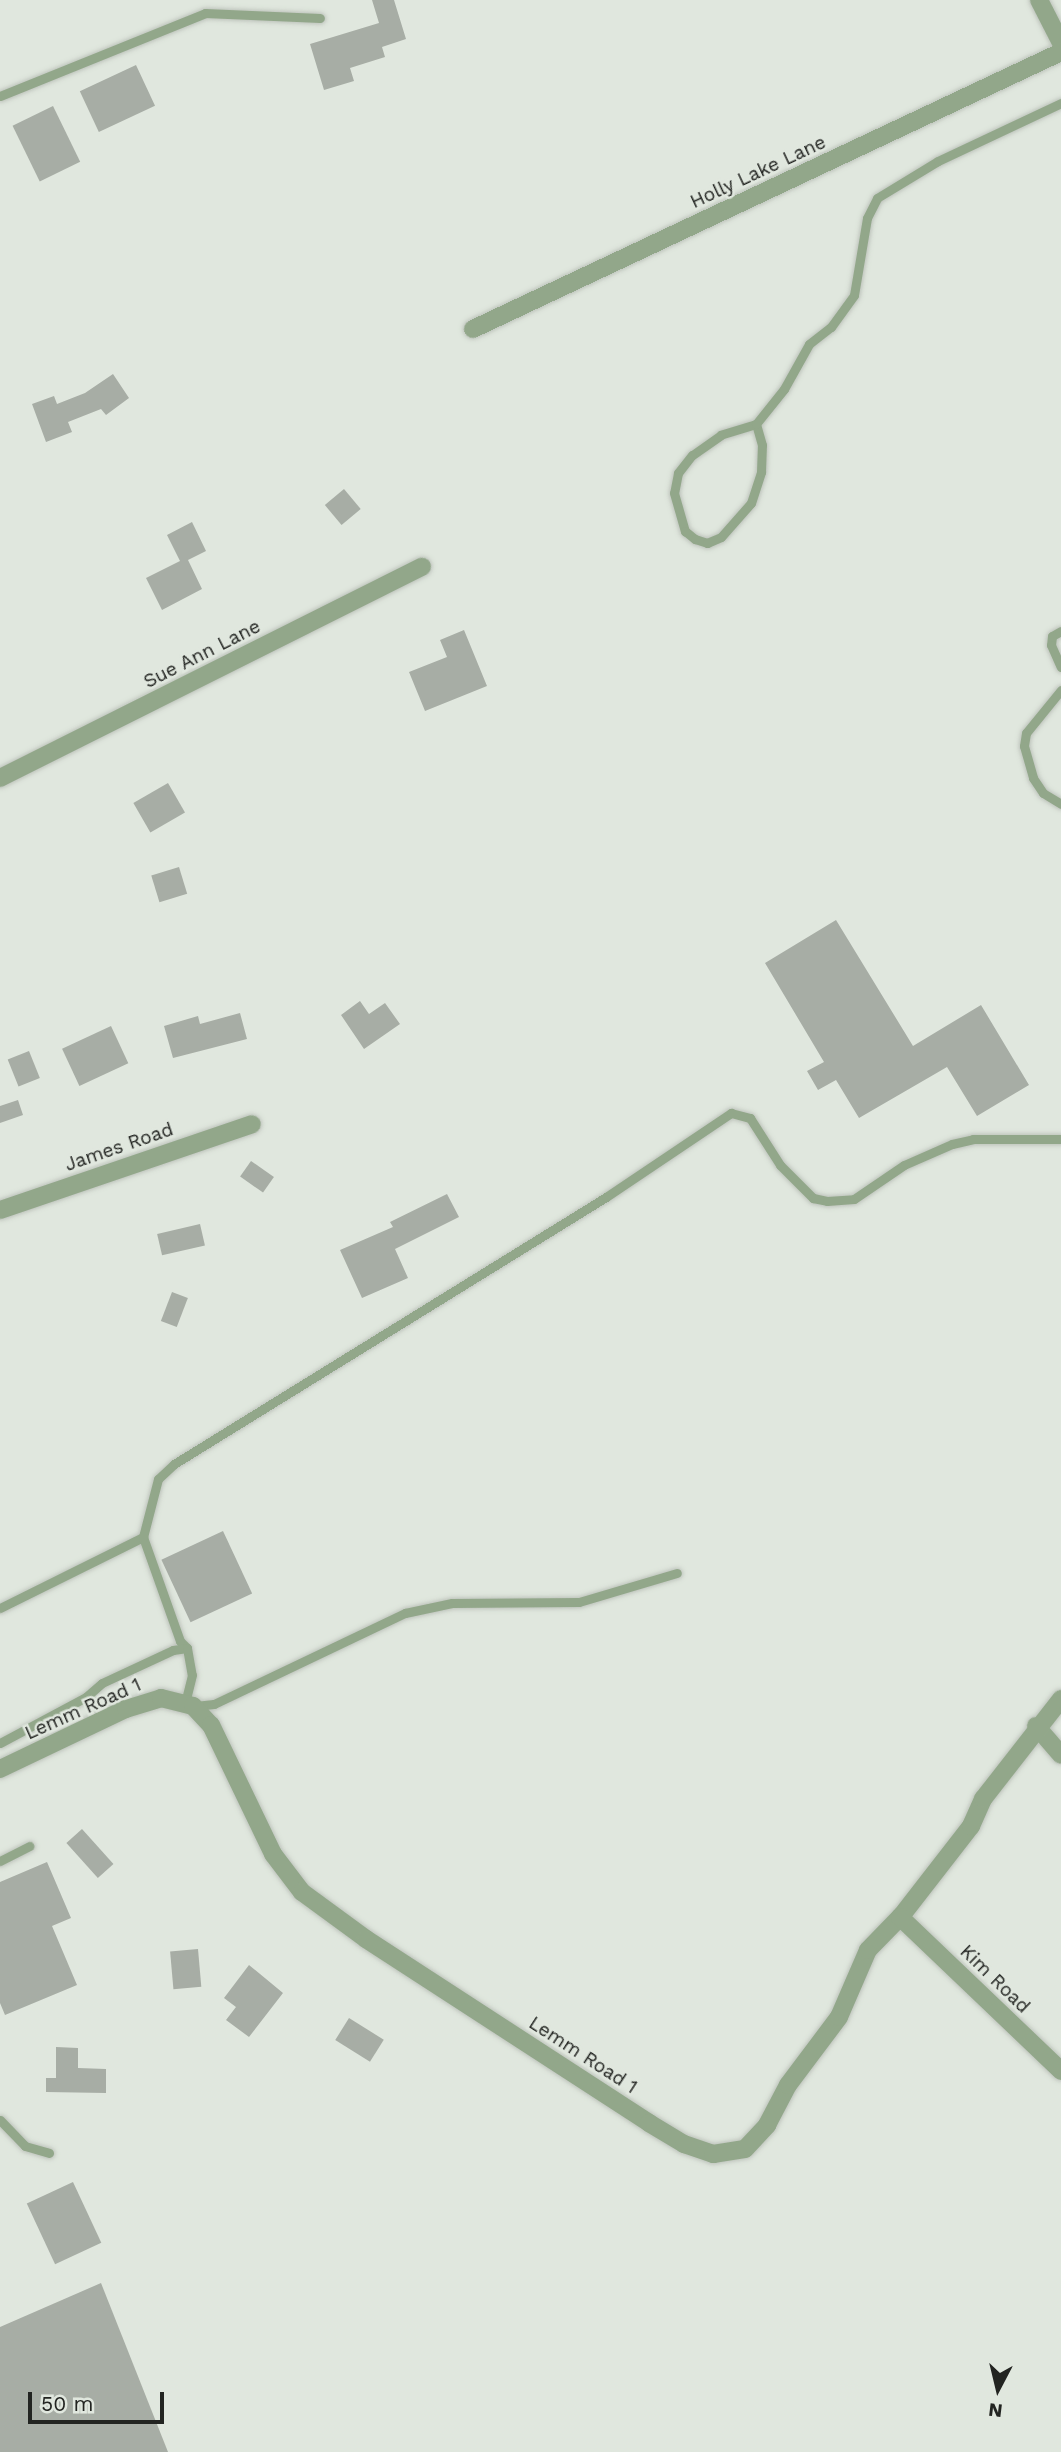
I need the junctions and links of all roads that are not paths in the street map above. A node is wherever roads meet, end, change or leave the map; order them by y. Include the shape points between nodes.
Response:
1 (1039, 0) edge
2 (320, 18) dead end
3 (1061, 43) edge
4 (1061, 52) edge
5 (0, 96) edge
6 (1061, 103) edge
7 (473, 329) dead end
8 (756, 424) junction
9 (422, 567) dead end
10 (1061, 631) edge
11 (1061, 667) edge
12 (1061, 690) edge
13 (0, 778) edge
14 (1061, 804) edge
15 (252, 1124) dead end
16 (1061, 1139) edge
17 (0, 1210) edge
18 (143, 1537) junction
19 (677, 1573) dead end
20 (0, 1608) edge
21 (187, 1648) junction
22 (1061, 1699) edge
23 (189, 1705) junction
24 (1036, 1726) junction
25 (0, 1743) edge
26 (1061, 1755) edge
27 (2, 1766) edge
28 (29, 1846) dead end
29 (0, 1861) edge
30 (900, 1917) junction
31 (1061, 2071) edge
32 (0, 2120) edge
33 (49, 2153) dead end

1 - 3 street
2 - 5 lane via 205,13
4 - 7 street, Holly Lake Lane
6 - 8 lane via 938,161 877,198 867,218 854,295 831,327 809,344 784,389
8 - 8 lane via 762,445 761,472 751,503 721,537 707,543 695,539 685,531 674,493 678,473 692,455 721,435
9 - 13 street, Sue Ann Lane
10 - 11 lane via 1052,636 1051,645
12 - 14 lane via 1026,733 1024,746 1032,778 1043,793
15 - 17 street, James Road
16 - 18 lane via 973,1139 952,1144 904,1164 854,1199 827,1201 813,1198 780,1165 750,1118 731,1114 606,1197 174,1464 158,1479
18 - 20 lane
18 - 21 lane via 180,1641
19 - 23 lane via 579,1602 452,1603 405,1613 214,1704
21 - 23 lane via 192,1675
21 - 25 lane via 102,1683 86,1698
22 - 24 street, Lemm Road 1
23 - 27 street, Lemm Road 1 via 161,1698 125,1709
23 - 30 street, Lemm Road 1 via 211,1725 273,1854 302,1892 377,1947 699,2152 745,2149 767,2125 788,2085 839,2017 868,1950
24 - 26 street
24 - 30 street, Lemm Road 1 via 983,1799 971,1826
28 - 29 lane
30 - 31 street, Kim Road
32 - 33 lane via 25,2146

